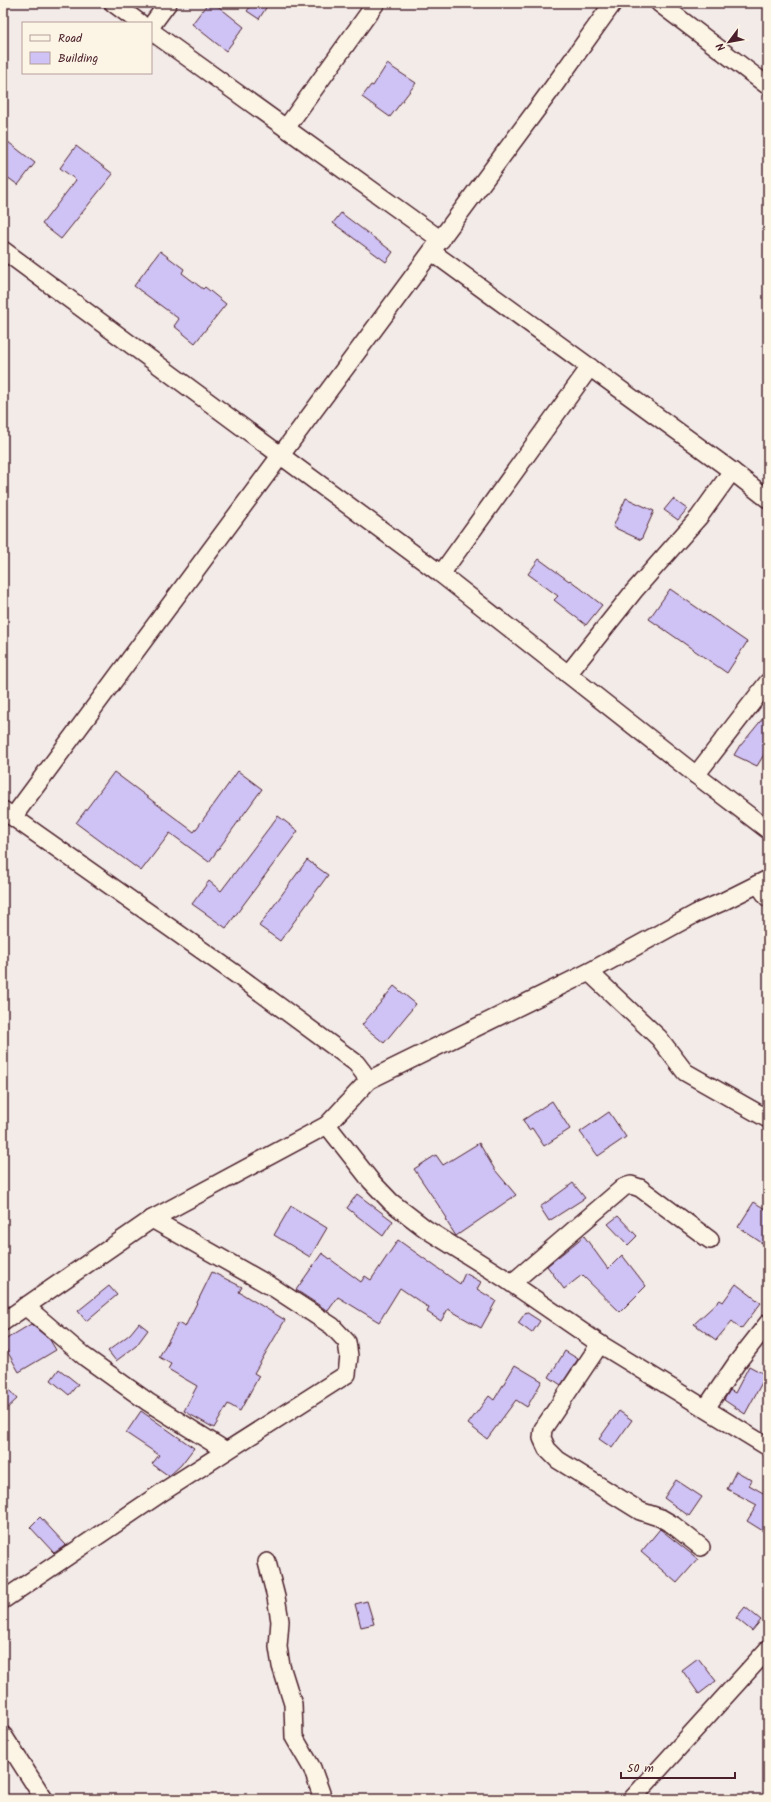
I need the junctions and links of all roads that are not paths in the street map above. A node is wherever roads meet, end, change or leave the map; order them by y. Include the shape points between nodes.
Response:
1 (113, 3) edge
2 (168, 3) edge
3 (376, 3) edge
4 (613, 3) edge
5 (659, 3) edge
6 (139, 22) edge
7 (152, 25) edge
8 (152, 32) edge
9 (768, 86) edge
10 (286, 128) junction
11 (437, 246) junction
12 (3, 250) edge
13 (590, 367) junction
14 (282, 455) junction
15 (732, 471) junction
16 (768, 499) edge
17 (441, 574) junction
18 (568, 674) junction
19 (768, 682) edge
20 (696, 775) junction
21 (8, 814) edge
22 (768, 830) edge
23 (763, 881) edge
24 (768, 898) edge
25 (589, 972) junction
26 (369, 1080) junction
27 (768, 1119) edge
28 (327, 1125) junction
29 (152, 1219) junction
30 (710, 1240) dead end
31 (512, 1283) junction
32 (25, 1306) junction
33 (3, 1322) edge
34 (768, 1323) edge
35 (600, 1344) junction
36 (706, 1408) junction
37 (768, 1447) edge
38 (226, 1451) junction
39 (701, 1547) dead end
40 (266, 1562) dead end
41 (3, 1600) edge
42 (768, 1649) edge
43 (3, 1735) edge
44 (44, 1799) edge
45 (320, 1799) edge
46 (632, 1799) edge

1 - 6 street
2 - 7 street
3 - 10 street
4 - 11 street
5 - 9 street
8 - 10 street
10 - 11 street
11 - 13 street
11 - 14 street
12 - 14 street
13 - 15 street
13 - 17 street
14 - 17 street
14 - 21 street
15 - 16 street
15 - 18 street via 699,517 634,591
17 - 18 street
18 - 20 street
19 - 20 street
20 - 22 street
21 - 26 street via 244,980 356,1063
23 - 24 street
23 - 25 street via 697,913
25 - 26 street
25 - 27 street via 659,1038 685,1072
26 - 28 street
28 - 29 street
28 - 31 street via 362,1171 391,1202 426,1229
29 - 32 street
29 - 38 street via 274,1288 332,1326 347,1342 347,1374
30 - 31 street via 640,1188 631,1185 624,1187
31 - 35 street
32 - 33 street
32 - 38 street via 85,1358 148,1402
34 - 36 street
35 - 36 street
35 - 39 street via 543,1429 542,1438 547,1449 558,1460 640,1511 673,1525
36 - 37 street
38 - 41 street
40 - 45 street via 280,1621 278,1647 293,1704 294,1737 312,1768 321,1793
42 - 46 street
43 - 44 street

